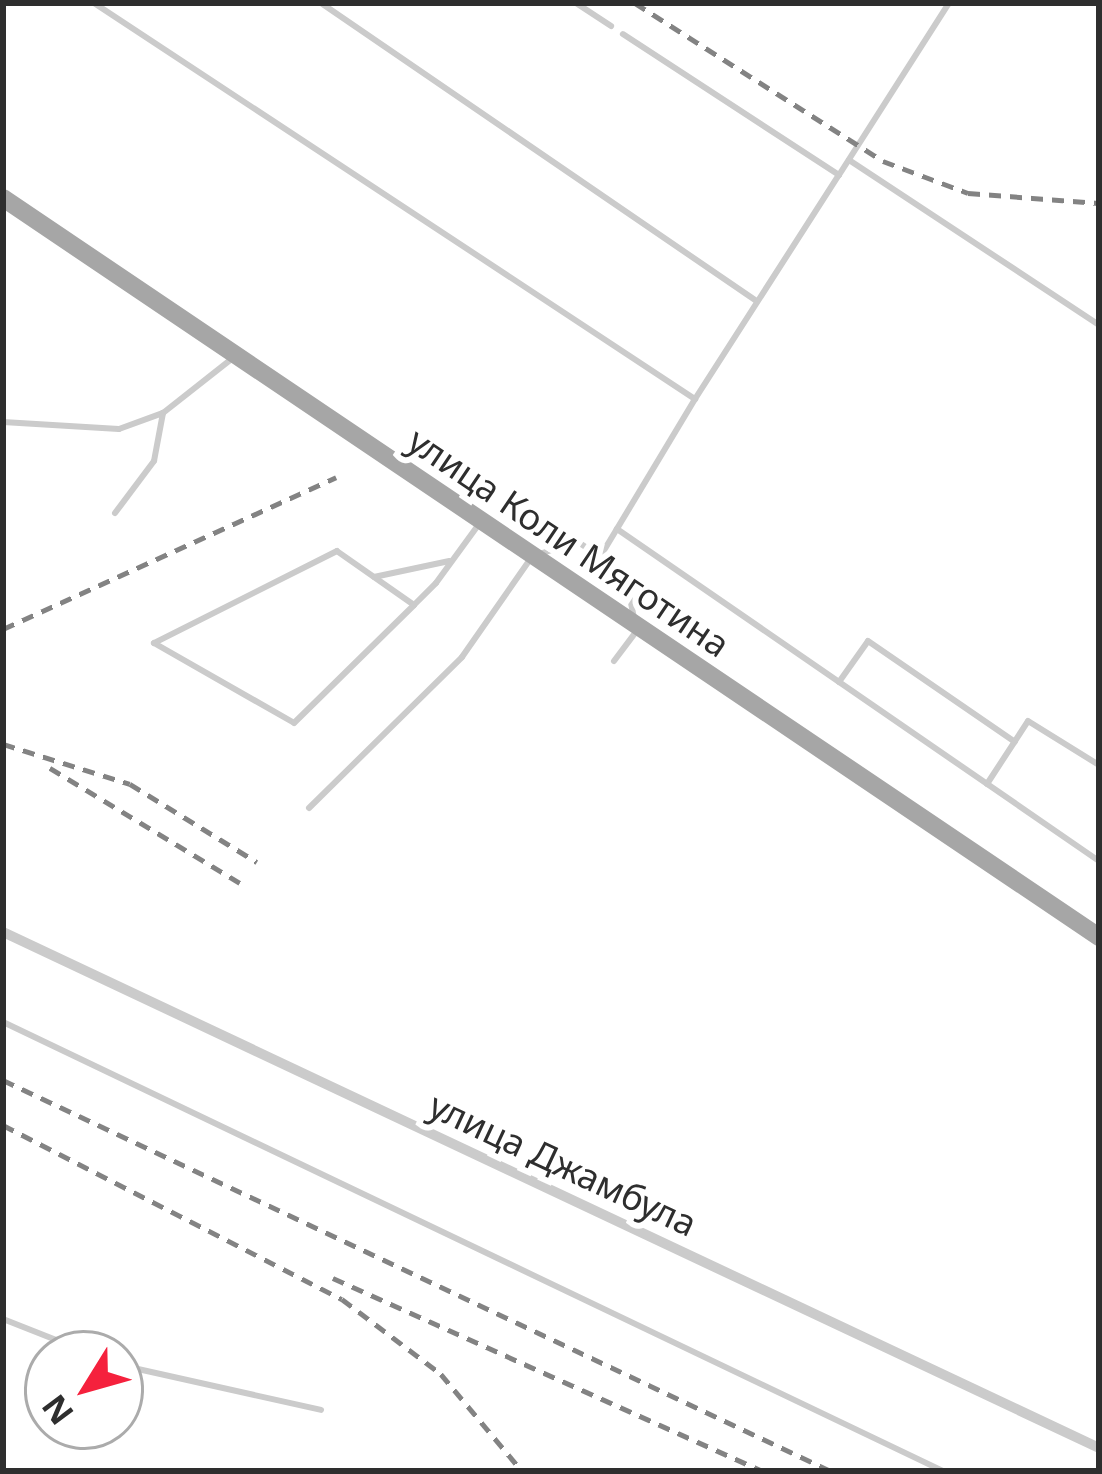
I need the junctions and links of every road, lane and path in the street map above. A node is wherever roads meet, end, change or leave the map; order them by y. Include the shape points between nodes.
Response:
1 (94, 3) edge
2 (322, 3) edge
3 (576, 3) edge
4 (949, 3) edge
5 (611, 26) dead end
6 (623, 34) dead end
7 (849, 160) junction
8 (839, 176) junction
9 (3, 198) edge
10 (754, 300) junction
11 (1099, 325) edge
12 (236, 356) junction
13 (694, 399) junction
14 (163, 413) junction
15 (3, 422) edge
16 (115, 512) dead end
17 (481, 521) junction
18 (617, 529) junction
19 (532, 556) junction
20 (600, 557) junction
21 (452, 560) junction
22 (374, 577) junction
23 (414, 605) junction
24 (637, 631) junction
25 (614, 661) dead end
26 (839, 682) junction
27 (1015, 742) junction
28 (1099, 765) edge
29 (986, 784) junction
30 (309, 808) dead end
31 (1099, 862) edge
32 (3, 932) edge
33 (1099, 937) edge
34 (3, 1022) edge
35 (3, 1319) edge
36 (31, 1330) edge
37 (144, 1370) edge
38 (321, 1410) dead end
39 (1099, 1448) edge
40 (944, 1471) edge

1 - 13 lane
2 - 10 lane
3 - 5 lane
4 - 7 lane
6 - 8 lane
7 - 8 lane
7 - 11 lane
8 - 10 lane
9 - 12 main road, улица Коли Мяготина
10 - 13 lane
12 - 14 lane
12 - 17 main road, улица Коли Мяготина
13 - 18 lane
14 - 15 lane via 81,434
14 - 16 lane via 154,460
17 - 19 main road, улица Коли Мяготина
17 - 21 lane
18 - 20 lane
18 - 26 lane
19 - 20 lane via 578,542
19 - 24 main road, улица Коли Мяготина
19 - 30 lane via 462,657
20 - 24 lane via 625,573
21 - 22 lane
21 - 23 lane
22 - 23 lane
22 - 23 lane via 337,551 154,643 294,723
24 - 25 lane
24 - 33 main road, улица Коли Мяготина
26 - 27 lane via 868,641
26 - 29 lane
27 - 28 lane via 1028,721
27 - 29 lane
29 - 31 lane
32 - 39 street, улица Джамбула
34 - 40 lane
35 - 36 lane
37 - 38 lane

